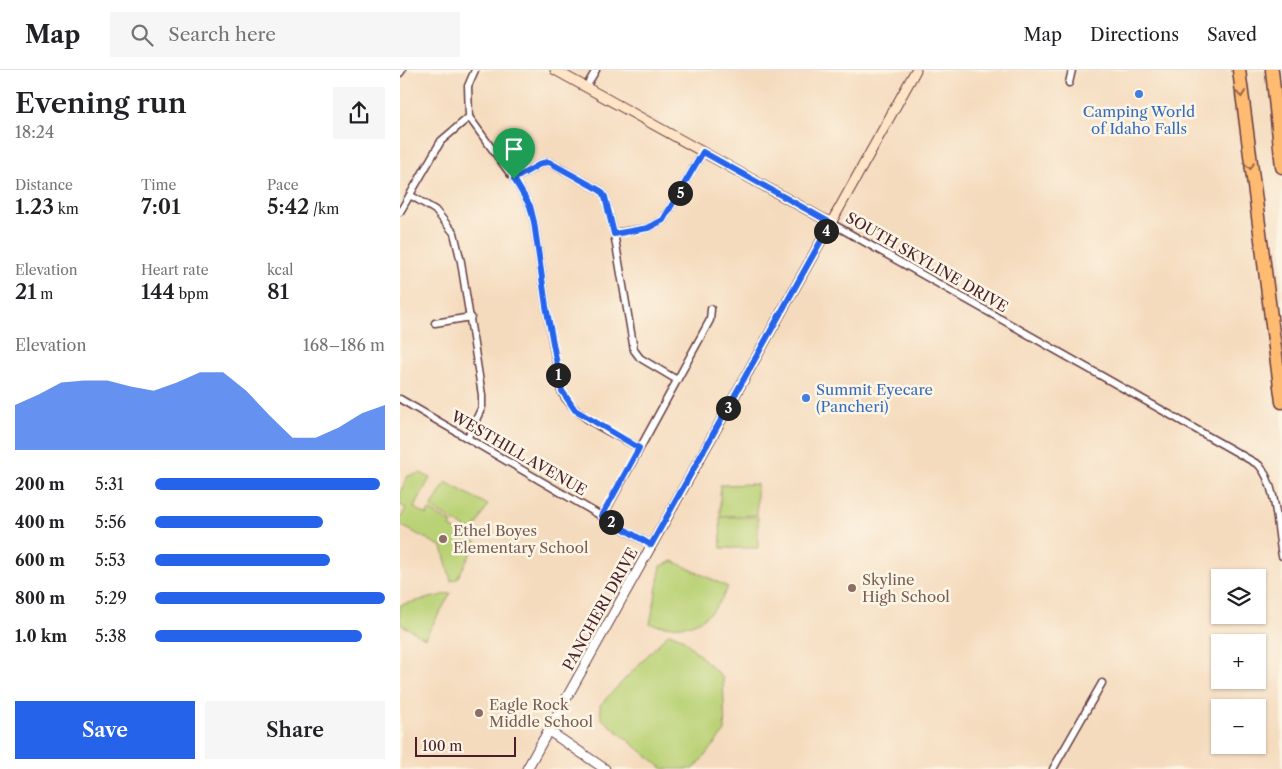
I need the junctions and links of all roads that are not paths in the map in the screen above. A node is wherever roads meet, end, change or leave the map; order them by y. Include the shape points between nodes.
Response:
1 (475, 70) edge
2 (555, 70) edge
3 (596, 70) edge
4 (916, 70) edge
5 (1072, 70) edge
6 (1239, 70) edge
7 (1272, 70) edge
8 (1069, 83) dead end
9 (586, 87) junction
10 (469, 117) junction
11 (703, 152) junction
12 (1282, 167) edge
13 (514, 179) junction
14 (410, 195) junction
15 (400, 212) edge
16 (831, 223) junction
17 (614, 234) junction
18 (711, 309) dead end
19 (470, 317) junction
20 (435, 323) dead end
21 (677, 380) junction
22 (400, 399) edge
23 (1282, 402) edge
24 (468, 437) junction
25 (639, 448) junction
26 (602, 516) junction
27 (651, 545) junction
28 (1282, 556) edge
29 (1102, 683) dead end
30 (549, 731) junction
31 (602, 768) edge
32 (527, 769) edge
33 (1054, 769) edge

1 - 10 street via 468,86
2 - 9 main road, SOUTH SKYLINE DRIVE
3 - 9 street
4 - 16 main road, PANCHERI DRIVE
5 - 8 street
6 -> 23 highway
7 - 12 highway
9 - 11 main road, SOUTH SKYLINE DRIVE
10 - 13 street
10 - 14 street via 441,141
11 - 16 main road, SOUTH SKYLINE DRIVE
11 - 17 street via 663,220 648,228
13 - 17 street via 549,162 601,191
13 - 25 street via 530,206 534,222 562,391 575,410
14 - 15 street
14 - 19 street via 435,210 454,233
16 - 27 street, PANCHERI DRIVE
16 - 28 street, SOUTH SKYLINE DRIVE via 1258,465 1266,474 1271,488
17 - 21 street via 634,350 640,358
18 - 21 street via 710,320
19 - 20 street
19 - 24 street via 482,407
21 - 25 street
22 - 24 street, WESTHILL AVENUE
24 - 26 street, WESTHILL AVENUE
25 - 26 street
26 - 27 street, WESTHILL AVENUE
27 - 30 street, PANCHERI DRIVE
29 - 33 street
30 - 31 street
30 - 32 street, PANCHERI DRIVE

